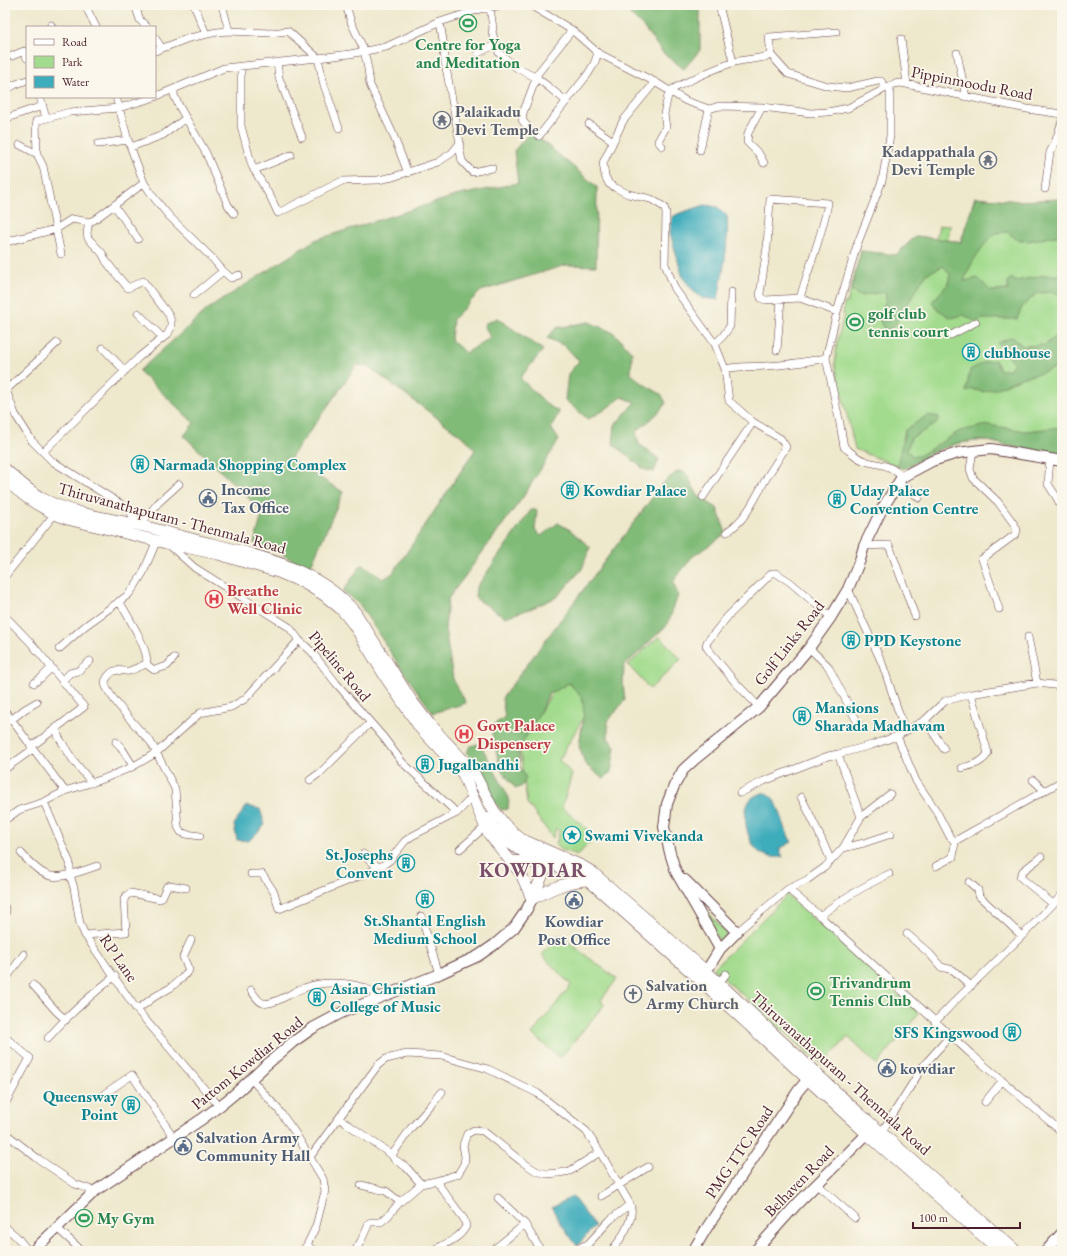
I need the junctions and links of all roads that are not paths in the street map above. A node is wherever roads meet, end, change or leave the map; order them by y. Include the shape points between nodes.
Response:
1 (85, 5) edge
2 (135, 5) edge
3 (194, 5) edge
4 (222, 5) edge
5 (346, 5) edge
6 (504, 5) edge
7 (530, 5) edge
8 (719, 5) edge
9 (480, 7) edge
10 (490, 8) junction
11 (440, 22) junction
12 (96, 26) edge
13 (146, 26) edge
14 (572, 30) junction
15 (229, 31) junction
16 (836, 32) dead end
17 (206, 34) junction
18 (901, 39) dead end
19 (497, 44) junction
20 (158, 50) edge
21 (364, 50) junction
22 (478, 53) dead end
23 (598, 53) junction
24 (957, 53) dead end
25 (771, 55) junction
26 (12, 56) dead end
27 (26, 56) edge
28 (318, 58) junction
29 (277, 62) junction
30 (734, 62) junction
31 (242, 66) junction
32 (536, 77) junction
33 (26, 80) edge
34 (655, 82) junction
35 (908, 84) junction
36 (888, 87) junction
37 (174, 90) junction
38 (5, 91) edge
39 (669, 91) junction
40 (156, 97) edge
41 (966, 97) junction
42 (40, 98) edge
43 (116, 98) edge
44 (152, 98) edge
45 (566, 101) junction
46 (43, 106) junction
47 (762, 107) junction
48 (119, 108) junction
49 (710, 109) junction
50 (1062, 114) edge
51 (46, 118) junction
52 (186, 118) junction
53 (5, 119) edge
54 (1062, 121) edge
55 (589, 124) dead end
56 (527, 126) dead end
57 (339, 128) dead end
58 (538, 136) dead end
59 (302, 137) dead end
60 (128, 140) junction
61 (613, 142) junction
62 (98, 144) dead end
63 (20, 145) dead end
64 (459, 145) junction
65 (662, 146) dead end
66 (131, 148) junction
67 (700, 150) dead end
68 (37, 154) junction
69 (291, 155) dead end
70 (764, 163) dead end
71 (492, 168) dead end
72 (254, 170) junction
73 (408, 172) junction
74 (144, 183) junction
75 (1045, 189) dead end
76 (114, 205) junction
77 (234, 214) dead end
78 (89, 222) junction
79 (56, 229) junction
80 (138, 239) dead end
81 (5, 245) edge
82 (61, 254) dead end
83 (223, 271) junction
84 (239, 275) dead end
85 (731, 292) dead end
86 (194, 295) dead end
87 (800, 298) junction
88 (781, 300) junction
89 (837, 312) junction
90 (138, 313) dead end
91 (976, 322) dead end
92 (951, 335) dead end
93 (163, 338) junction
94 (57, 343) dead end
95 (715, 344) junction
96 (103, 348) dead end
97 (777, 350) dead end
98 (826, 358) junction
99 (725, 369) junction
100 (125, 371) junction
101 (6, 389) edge
102 (753, 422) junction
103 (973, 451) junction
104 (43, 452) junction
105 (1050, 459) junction
106 (1062, 461) edge
107 (5, 469) edge
108 (5, 479) edge
109 (900, 481) junction
110 (179, 484) dead end
111 (703, 497) dead end
112 (919, 498) dead end
113 (1062, 509) edge
114 (58, 510) junction
115 (139, 530) junction
116 (727, 532) dead end
117 (165, 539) junction
118 (864, 546) junction
119 (5, 576) edge
120 (848, 589) junction
121 (119, 601) junction
122 (999, 609) dead end
123 (5, 616) edge
124 (915, 616) dead end
125 (831, 617) junction
126 (1028, 637) dead end
127 (300, 640) junction
128 (809, 648) junction
129 (59, 649) dead end
130 (174, 658) dead end
131 (90, 661) dead end
132 (146, 664) junction
133 (51, 668) junction
134 (62, 681) junction
135 (34, 683) dead end
136 (1037, 683) junction
137 (1062, 686) edge
138 (971, 694) junction
139 (37, 702) dead end
140 (758, 707) junction
141 (5, 711) edge
142 (11, 720) junction
143 (925, 720) junction
144 (370, 723) junction
145 (859, 725) dead end
146 (58, 727) junction
147 (906, 731) junction
148 (897, 736) junction
149 (116, 742) dead end
150 (32, 748) junction
151 (944, 750) dead end
152 (156, 753) junction
153 (838, 754) junction
154 (133, 766) junction
155 (962, 768) dead end
156 (5, 769) edge
157 (310, 780) dead end
158 (1033, 780) dead end
159 (1062, 781) edge
160 (92, 783) junction
161 (1045, 791) junction
162 (65, 792) junction
163 (740, 793) dead end
164 (890, 794) dead end
165 (473, 796) junction
166 (801, 797) dead end
167 (44, 802) junction
168 (457, 813) junction
169 (861, 817) junction
170 (5, 820) edge
171 (486, 826) junction
172 (891, 834) dead end
173 (200, 836) dead end
174 (955, 841) junction
175 (843, 848) junction
176 (460, 849) dead end
177 (21, 853) dead end
178 (363, 854) dead end
179 (1042, 857) dead end
180 (550, 858) junction
181 (511, 861) junction
182 (831, 861) junction
183 (97, 866) dead end
184 (936, 866) dead end
185 (379, 868) junction
186 (676, 872) junction
187 (251, 874) dead end
188 (889, 874) dead end
189 (70, 875) junction
190 (587, 879) junction
191 (969, 882) dead end
192 (186, 888) dead end
193 (788, 890) junction
194 (1062, 895) edge
195 (532, 899) junction
196 (1053, 904) junction
197 (5, 908) edge
198 (5, 913) edge
199 (421, 916) dead end
200 (820, 916) junction
201 (737, 932) junction
202 (907, 934) dead end
203 (85, 935) junction
204 (1022, 936) junction
205 (192, 940) dead end
206 (720, 949) junction
207 (24, 954) dead end
208 (439, 974) junction
209 (726, 974) dead end
210 (115, 976) junction
211 (703, 976) junction
212 (5, 980) edge
213 (719, 983) junction
214 (33, 985) dead end
215 (971, 986) junction
216 (251, 990) dead end
217 (381, 996) junction
218 (137, 1010) junction
219 (66, 1020) junction
220 (935, 1022) junction
221 (951, 1035) junction
222 (5, 1037) edge
223 (48, 1038) dead end
224 (811, 1075) junction
225 (251, 1079) junction
226 (1002, 1081) junction
227 (442, 1092) dead end
228 (104, 1094) dead end
229 (985, 1102) dead end
230 (5, 1104) edge
231 (219, 1106) junction
232 (340, 1118) junction
233 (1062, 1132) edge
234 (5, 1133) edge
235 (881, 1133) junction
236 (867, 1134) junction
237 (174, 1138) junction
238 (600, 1152) junction
239 (392, 1155) junction
240 (310, 1157) junction
241 (648, 1167) dead end
242 (436, 1181) junction
243 (421, 1184) junction
244 (816, 1184) junction
245 (361, 1185) dead end
246 (618, 1185) junction
247 (95, 1191) junction
248 (601, 1196) dead end
249 (498, 1198) dead end
250 (400, 1202) junction
251 (630, 1204) junction
252 (855, 1218) dead end
253 (525, 1224) junction
254 (5, 1227) edge
255 (57, 1228) junction
256 (1062, 1233) edge
257 (307, 1245) junction
258 (28, 1251) edge
259 (33, 1251) edge
260 (82, 1251) edge
261 (302, 1251) edge
262 (314, 1251) edge
263 (354, 1251) edge
264 (432, 1251) edge
265 (492, 1251) edge
266 (541, 1251) edge
267 (572, 1251) edge
268 (611, 1251) edge
269 (692, 1251) edge
270 (755, 1251) edge
271 (1000, 1251) edge
272 (1016, 1251) edge
273 (1046, 1251) edge

1 - 12 street
2 - 13 street via 140,20
3 - 17 street
4 - 15 street
5 - 21 street
6 - 10 street
7 - 14 street, Pippinmoodu Road
8 - 30 street
9 - 10 street
9 - 11 street
10 - 19 street via 492,32
11 - 21 street via 386,47
11 - 64 street
14 - 23 street, Pippinmoodu Road
14 - 32 street
15 - 17 street
15 - 28 street via 288,31
16 - 25 street via 770,37 768,38
17 - 20 street
18 - 35 street
19 - 22 street
19 - 32 street via 499,53 517,68
21 - 28 street
21 - 73 street via 370,85
23 - 34 street, Pippinmoodu Road
23 - 45 street via 594,64
24 - 41 street
25 - 30 street
25 - 36 street via 788,74 828,86 847,88 881,81
26 - 27 street via 24,52
28 - 29 street
28 - 57 street via 324,85
29 - 31 street
29 - 59 street via 278,78
30 - 39 street via 704,73
31 - 37 street via 224,68
31 - 72 street via 241,126
32 - 45 street
32 - 56 street via 523,114 522,120
33 - 38 street
34 - 39 street, Pippinmoodu Road
34 - 61 street via 623,121
35 - 36 street, Pippinmoodu Road via 900,83
35 - 41 street, Pippinmoodu Road
36 - 47 street, Pippinmoodu Road via 848,108 828,112 811,113
36 - 89 street via 890,136 882,181 857,245
37 - 40 street
37 - 52 street
39 - 49 street, Pippinmoodu Road via 686,101
39 - 65 street via 664,114 666,127 658,141
41 - 50 street, Pippinmoodu Road
42 - 46 street
43 - 48 street
44 - 48 street
45 - 58 street
46 - 51 street
46 - 53 street
47 - 49 street, Pippinmoodu Road via 719,106
47 - 70 street via 748,133 747,142
48 - 51 street via 70,112
48 - 60 street
49 - 67 street
51 - 68 street via 36,121
52 - 66 street via 163,135
52 - 77 street via 206,153
54 - 75 street via 1050,152
55 - 61 street
60 - 62 street
60 - 66 street
61 - 95 street via 603,163 609,184 628,194 651,199 664,207 665,264 675,289
63 - 68 street
64 - 71 street via 462,161 472,172
64 - 73 street via 438,162
66 - 74 street
68 - 79 street via 43,166
69 - 72 street
72 - 73 street via 278,213 342,181 378,180
74 - 76 street
74 - 83 street via 169,216
76 - 78 street
76 - 80 street
78 - 79 street via 72,219
78 - 93 street via 88,238 102,253 120,280 128,288 143,281 169,315 171,327
79 - 81 street
79 - 82 street
83 - 84 street via 231,278
83 - 86 street
85 - 95 street via 730,326
87 - 88 street
87 - 88 street via 824,224 828,203 770,199 767,247 760,294 765,300
87 - 89 street
88 - 97 street
89 - 98 street
90 - 93 street
91 - 92 street
93 - 100 street
94 - 101 street
95 - 99 street
96 - 100 street
98 - 99 street via 801,363
98 - 109 street via 844,447 863,461 884,465 896,471
99 - 102 street via 729,401
100 - 104 street
101 - 104 street via 23,429
102 - 111 street
102 - 116 street via 781,439 786,447 747,513
103 - 105 street via 991,449
103 - 109 street via 932,461
103 - 122 street via 970,469 973,478 998,502 1017,530 1016,534 982,559
104 - 115 street via 52,461 127,508
105 - 106 street
105 - 113 street via 1048,484
107 - 114 main road, Thiruvanathapuram - Thenmala Road
108 - 114 main road via 27,498
109 - 112 street
109 - 118 street, Golf Links Road via 882,509
110 - 115 street via 158,502
114 - 115 main road, Thiruvanathapuram - Thenmala Road via 100,517
114 - 119 street
115 - 117 main road, Thiruvanathapuram - Thenmala Road
117 - 121 street via 128,595
117 - 127 street, Pipeline Road via 195,568 289,627
117 - 165 main road via 278,572 304,583 342,609 420,728 463,774
117 - 180 main road, Thiruvanathapuram - Thenmala Road via 243,552 275,561 314,579 346,600 419,710 474,773 494,811 505,825
118 - 120 street, Golf Links Road
118 - 124 street via 889,545
120 - 125 street, Golf Links Road
120 - 147 street via 882,663
121 - 129 street via 84,626
121 - 132 street via 145,649 148,660
123 - 133 street
125 - 128 street, Golf Links Road
125 - 140 street via 776,573 772,573 728,616 706,646
126 - 136 street
127 - 144 street, Pipeline Road
127 - 152 street via 245,699 231,707 200,713
128 - 140 street, Golf Links Road
128 - 145 street via 828,666
130 - 132 street via 167,666 154,670
131 - 134 street
132 - 152 street via 128,672 114,671 105,682 122,711 150,742
133 - 134 street
133 - 135 street
134 - 146 street via 84,707
136 - 137 street
136 - 138 street
138 - 143 street via 945,701
138 - 155 street via 988,754 985,759
139 - 142 street
140 - 186 street, Golf Links Road via 683,770 674,786 667,804 664,827
141 - 142 street
142 - 150 street
143 - 147 street
143 - 151 street
144 - 157 street
144 - 168 street, Pipeline Road via 402,762
146 - 150 street
146 - 160 street via 58,736
147 - 148 street
148 - 153 street
148 - 174 street via 916,781 950,837
149 - 154 street
150 - 156 street
150 - 162 street
152 - 154 street
152 - 173 street via 175,789 178,827 181,832
153 - 163 street via 813,761
153 - 169 street
154 - 160 street
158 - 161 street
159 - 161 street
160 - 162 street
161 - 174 street
162 - 167 street
164 - 169 street
165 - 168 street
165 - 171 main road
165 - 180 main road via 493,828 504,839 518,849
166 - 182 street
167 - 170 street via 18,810
167 - 189 street, RP Lane via 70,863
168 - 185 street via 405,841 390,860
169 - 175 street
171 - 176 street
171 - 181 main road via 493,841
172 - 175 street
174 - 184 street via 953,857
175 - 182 street
177 - 189 street via 30,864 51,876
178 - 185 street
179 - 196 street via 1023,871 1020,877
180 - 181 main road
180 - 190 main road
180 - 195 main road
180 - 211 main road, Thiruvanathapuram - Thenmala Road via 582,866 592,872
181 - 195 main road via 526,883
182 - 193 street via 807,880
183 - 189 street
185 - 187 street via 279,909 274,892 262,874
186 - 201 street
186 - 206 street, Golf Links Road
188 - 200 street via 838,901
189 - 203 street, RP Lane via 80,924
190 - 195 main road via 572,881
190 - 211 main road
191 - 204 street via 978,890 979,896
192 - 203 street via 167,886 160,899 131,893 126,895 126,932
193 - 200 street
193 - 201 street
194 - 196 street
195 - 208 street, Pattom Kowdiar Road via 514,928 494,945 478,956
196 - 204 street
197 - 198 street
199 - 208 street
200 - 220 street
201 - 206 street
202 - 215 street via 941,967 952,970
203 - 210 street, RP Lane
204 - 215 street
205 - 218 street via 183,957 189,970 170,988
206 - 211 street
207 - 212 street
208 - 217 street, Pattom Kowdiar Road
209 - 213 street
210 - 218 street, RP Lane
210 - 219 street
211 - 213 main road, Thiruvanathapuram - Thenmala Road
211 - 224 main road
213 - 224 main road, Thiruvanathapuram - Thenmala Road
214 - 219 street
215 - 220 street
216 - 217 street via 264,1004 304,987 323,984 349,984
217 - 225 street, Pattom Kowdiar Road via 313,1028 284,1049
218 - 231 street, RP Lane
219 - 223 street
220 - 221 street
221 - 226 street
221 - 235 street via 924,1066
222 - 230 street via 30,1058
224 - 235 main road, Thiruvanathapuram - Thenmala Road
224 - 236 main road
224 - 269 street, PMG TTC Road
225 - 231 street, Pattom Kowdiar Road
225 - 240 street via 278,1109
226 - 229 street
226 - 233 street
227 - 239 street
228 - 237 street via 132,1075
231 - 237 street, Pattom Kowdiar Road
232 - 238 street via 378,1065 386,1059 407,1054 441,1056 488,1069 537,1093 586,1131
232 - 239 street
232 - 240 street
234 - 247 street via 75,1184
235 - 272 main road, Thiruvanathapuram - Thenmala Road
236 - 244 street, Belhaven Road
236 - 271 main road
237 - 247 street, Pattom Kowdiar Road
238 - 242 street via 570,1171 547,1174 536,1171 521,1161 483,1131 474,1130 467,1134 463,1144 464,1164 458,1174
238 - 246 street
239 - 243 street
240 - 257 street via 325,1191 316,1226
241 - 246 street
242 - 243 street
242 - 264 street via 464,1219 466,1226 458,1237
243 - 250 street
244 - 252 street
244 - 270 street, Belhaven Road
245 - 250 street via 386,1191
246 - 248 street
246 - 251 street
247 - 255 street, Pattom Kowdiar Road
249 - 253 street
250 - 263 street via 381,1222 369,1223
251 - 267 street via 610,1220 588,1244
251 - 268 street via 631,1220
253 - 265 street
253 - 266 street
254 - 258 street
255 - 259 street, Pattom Kowdiar Road
255 - 260 street
256 - 273 street
257 - 261 street
257 - 262 street

